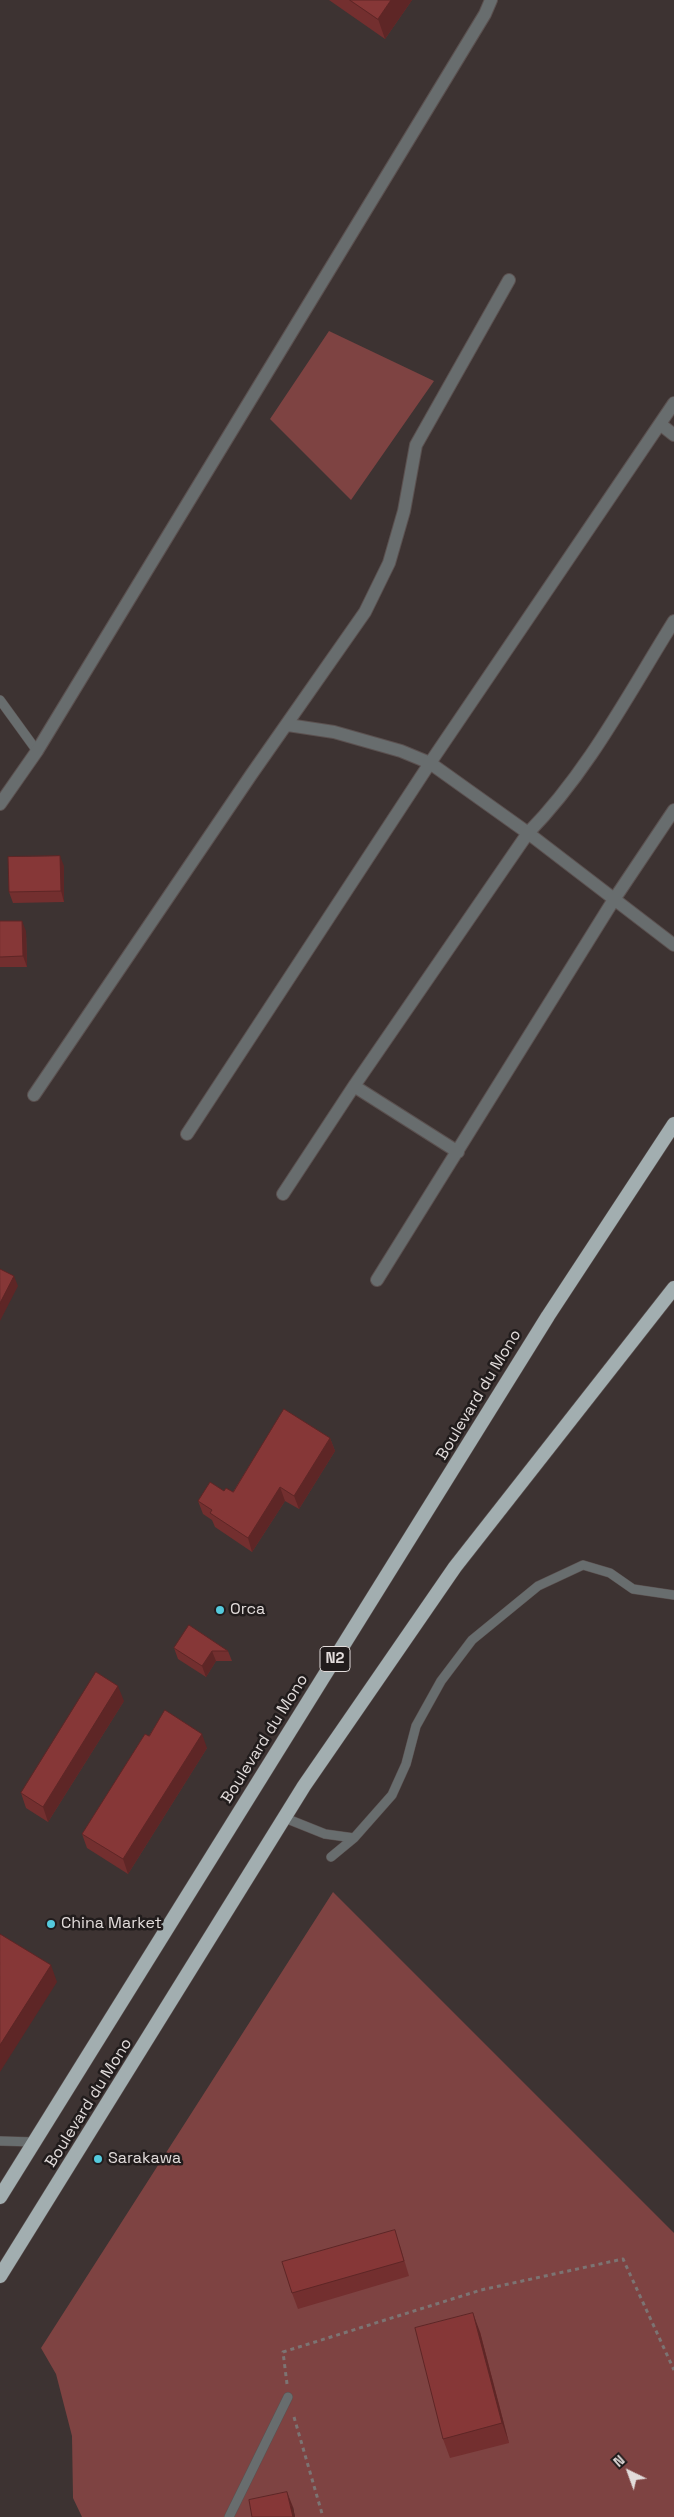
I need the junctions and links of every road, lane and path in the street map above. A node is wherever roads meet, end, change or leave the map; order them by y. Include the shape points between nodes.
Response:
1 (491, 0) edge
2 (509, 280) dead end
3 (674, 403) edge
4 (660, 424) junction
5 (674, 435) edge
6 (674, 621) edge
7 (0, 700) edge
8 (288, 725) junction
9 (37, 750) junction
10 (430, 763) junction
11 (0, 804) edge
12 (674, 810) edge
13 (528, 833) junction
14 (613, 900) junction
15 (674, 945) edge
16 (354, 1086) junction
17 (34, 1095) dead end
18 (674, 1124) edge
19 (187, 1134) dead end
20 (458, 1152) junction
21 (283, 1194) dead end
22 (377, 1280) dead end
23 (674, 1288) edge
24 (674, 1595) edge
25 (285, 1818) junction
26 (354, 1838) junction
27 (331, 1856) dead end
28 (0, 2141) edge
29 (35, 2142) junction
30 (0, 2197) edge
31 (0, 2276) edge
32 (674, 2370) edge
33 (288, 2397) junction
34 (229, 2517) edge
35 (323, 2517) edge

1 - 9 street via 294,331
2 - 8 street via 416,445 404,511 389,563 366,612
3 - 4 street
4 - 5 street
4 - 10 street
6 - 13 street via 578,775
7 - 9 lane
8 - 10 street via 334,732 401,751
8 - 17 street
9 - 11 street
10 - 13 street
10 - 19 street
12 - 14 street
13 - 14 street
13 - 16 street
14 - 15 street
14 - 20 street
16 - 20 street
16 - 21 street
18 - 29 highway, Boulevard du Mono / N2 via 548,1316
20 - 22 street
23 - 25 highway, Boulevard du Mono via 455,1567
24 - 26 lane via 633,1589 610,1573 583,1565 538,1586 472,1640 441,1681 416,1726 406,1764 392,1795
25 - 26 lane via 325,1834
25 - 31 highway, Boulevard du Mono
26 - 27 lane
28 - 29 lane
29 - 30 highway, Boulevard du Mono / N2
32 - 33 path via 623,2259 481,2290 283,2352
33 - 34 lane
33 - 35 path

